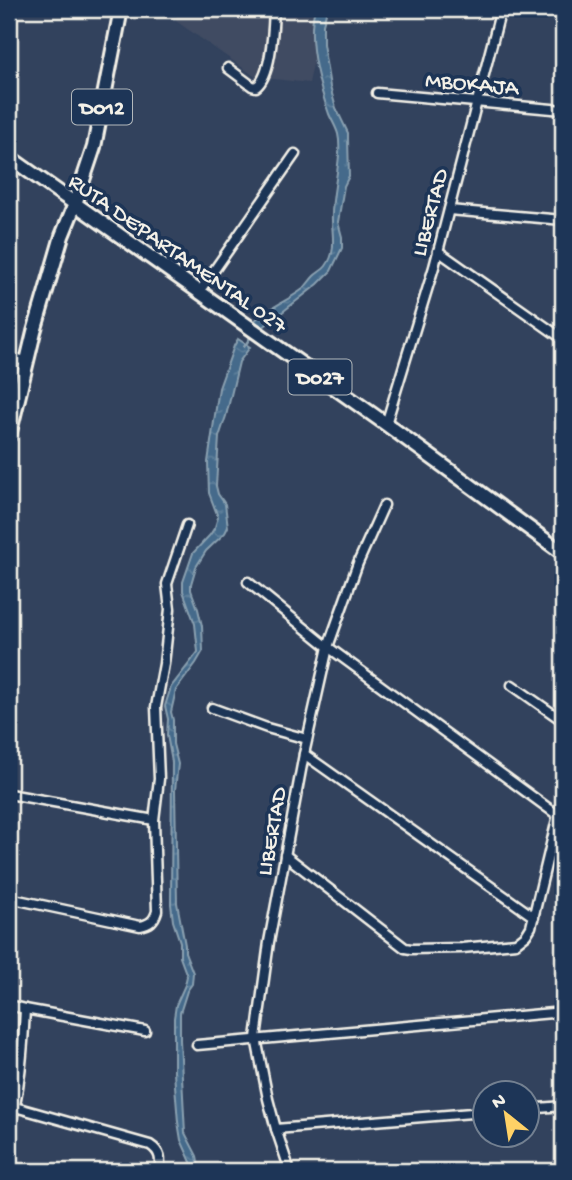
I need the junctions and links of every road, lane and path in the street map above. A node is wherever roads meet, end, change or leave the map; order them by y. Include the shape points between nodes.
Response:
1 (121, 9) edge
2 (274, 9) edge
3 (500, 9) edge
4 (228, 68) dead end
5 (377, 93) dead end
6 (476, 102) junction
7 (563, 110) edge
8 (295, 154) dead end
9 (9, 157) edge
10 (75, 204) junction
11 (449, 209) junction
12 (563, 220) edge
13 (438, 251) junction
14 (200, 292) junction
15 (548, 328) junction
16 (563, 329) edge
17 (563, 339) edge
18 (9, 357) edge
19 (26, 361) junction
20 (386, 424) junction
21 (9, 436) edge
22 (384, 505) dead end
23 (187, 525) dead end
24 (563, 553) edge
25 (248, 582) dead end
26 (328, 647) junction
27 (512, 685) dead end
28 (212, 708) dead end
29 (563, 721) edge
30 (307, 739) junction
31 (304, 754) junction
32 (9, 794) edge
33 (561, 814) edge
34 (154, 820) junction
35 (285, 855) junction
36 (9, 898) edge
37 (534, 917) junction
38 (9, 1005) edge
39 (25, 1009) junction
40 (563, 1012) edge
41 (145, 1031) dead end
42 (256, 1038) junction
43 (197, 1045) dead end
44 (563, 1106) edge
45 (15, 1107) junction
46 (540, 1108) edge
47 (470, 1113) edge
48 (276, 1129) junction
49 (9, 1130) edge
50 (159, 1171) edge
51 (290, 1171) edge

1 - 10 main road, D012 via 94,147
2 - 4 street via 267,71 260,83 252,86
3 - 6 street, LIBERTAD
5 - 6 street, MBOKAJA
6 - 7 street, MBOKAJA
6 - 11 street, LIBERTAD
8 - 14 street
9 - 10 main road, RUTA DEPARTAMENTAL 027 / D027
10 - 14 main road, RUTA DEPARTAMENTAL 027 / D027
10 - 19 main road, D012
11 - 12 street
11 - 13 street, LIBERTAD
13 - 15 street
13 - 20 street, LIBERTAD
14 - 20 main road, RUTA DEPARTAMENTAL 027 / D027
15 - 16 street
15 - 17 street
18 - 19 street
19 - 21 main road, D012
20 - 24 main road, RUTA DEPARTAMENTAL 027 / D027
22 - 26 street, LIBERTAD
23 - 34 street via 167,584 170,609 156,707 159,779
25 - 26 street
26 - 30 street, LIBERTAD
26 - 33 street
27 - 29 street
28 - 30 street
30 - 31 street, LIBERTAD
31 - 35 street, LIBERTAD
31 - 37 street
32 - 34 street
33 - 37 street
34 - 36 street via 157,911 149,924 140,926
35 - 37 street via 405,948 516,943 526,935
35 - 42 street, LIBERTAD
38 - 39 street
39 - 41 street
39 - 45 street
40 - 42 street
42 - 43 street
42 - 48 street, LIBERTAD
44 - 46 street
45 - 49 street
45 - 50 street via 150,1146 159,1154
47 - 48 street
48 - 51 street, LIBERTAD

